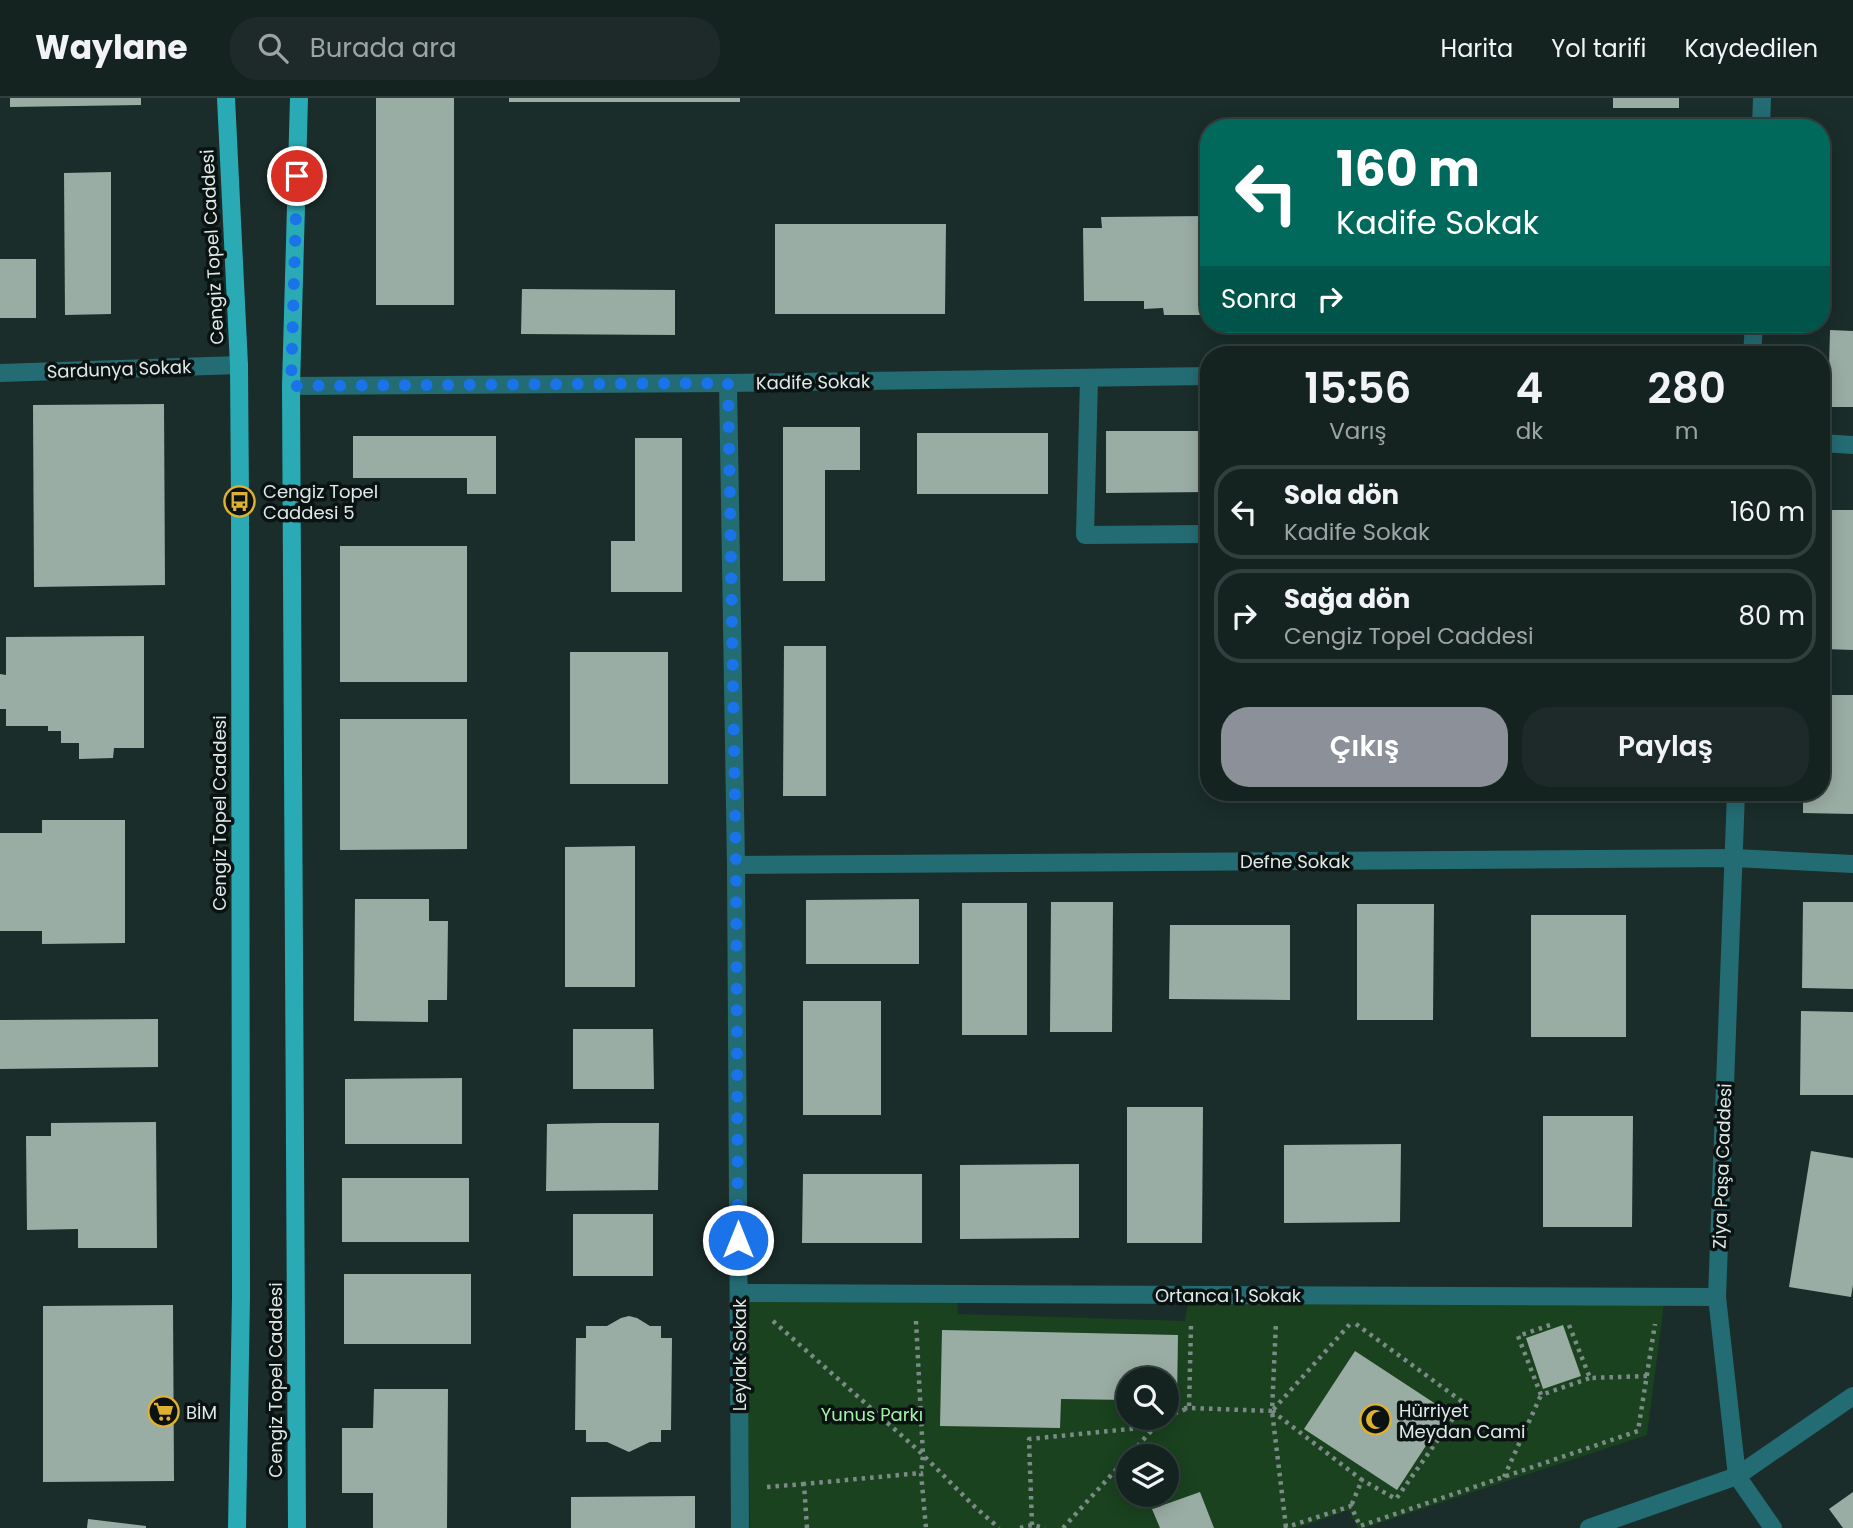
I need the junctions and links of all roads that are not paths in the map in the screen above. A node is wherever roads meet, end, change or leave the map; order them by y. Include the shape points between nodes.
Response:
1 (226, 98) edge
2 (299, 98) edge
3 (1762, 98) edge
4 (1761, 119) edge
5 (239, 365) junction
6 (0, 373) edge
7 (1200, 376) edge
8 (1088, 379) junction
9 (728, 383) junction
10 (291, 386) junction
11 (1830, 444) edge
12 (1853, 445) edge
13 (1200, 534) edge
14 (1736, 801) edge
15 (1734, 858) junction
16 (1853, 864) edge
17 (736, 865) junction
18 (739, 1293) junction
19 (1717, 1297) junction
20 (1853, 1396) edge
21 (1737, 1476) junction
22 (237, 1528) edge
23 (297, 1528) edge
24 (740, 1528) edge
25 (1590, 1528) edge
26 (1773, 1528) edge

1 - 5 main road, Cengiz Topel Caddesi
2 - 10 main road, Cengiz Topel Caddesi
3 - 4 street
5 - 6 street, Sardunya Sokak
5 - 22 main road, Cengiz Topel Caddesi
7 - 8 street, Kadife Sokak
8 - 9 street, Kadife Sokak
8 - 13 street via 1085,535
9 - 10 street, Kadife Sokak
9 - 17 street, Leylak Sokak
10 - 23 main road, Cengiz Topel Caddesi
11 - 12 street
14 - 15 street, Ziya Paşa Caddesi
15 - 16 street, Defne Sokak
15 - 17 street, Defne Sokak
15 - 19 street, Ziya Paşa Caddesi
17 - 18 street, Leylak Sokak
18 - 19 street, Ortanca 1. Sokak
18 - 24 street, Leylak Sokak
19 - 21 street, Ziya Paşa Caddesi
20 - 21 street
21 - 25 street
21 - 26 street, Ziya Paşa Caddesi

